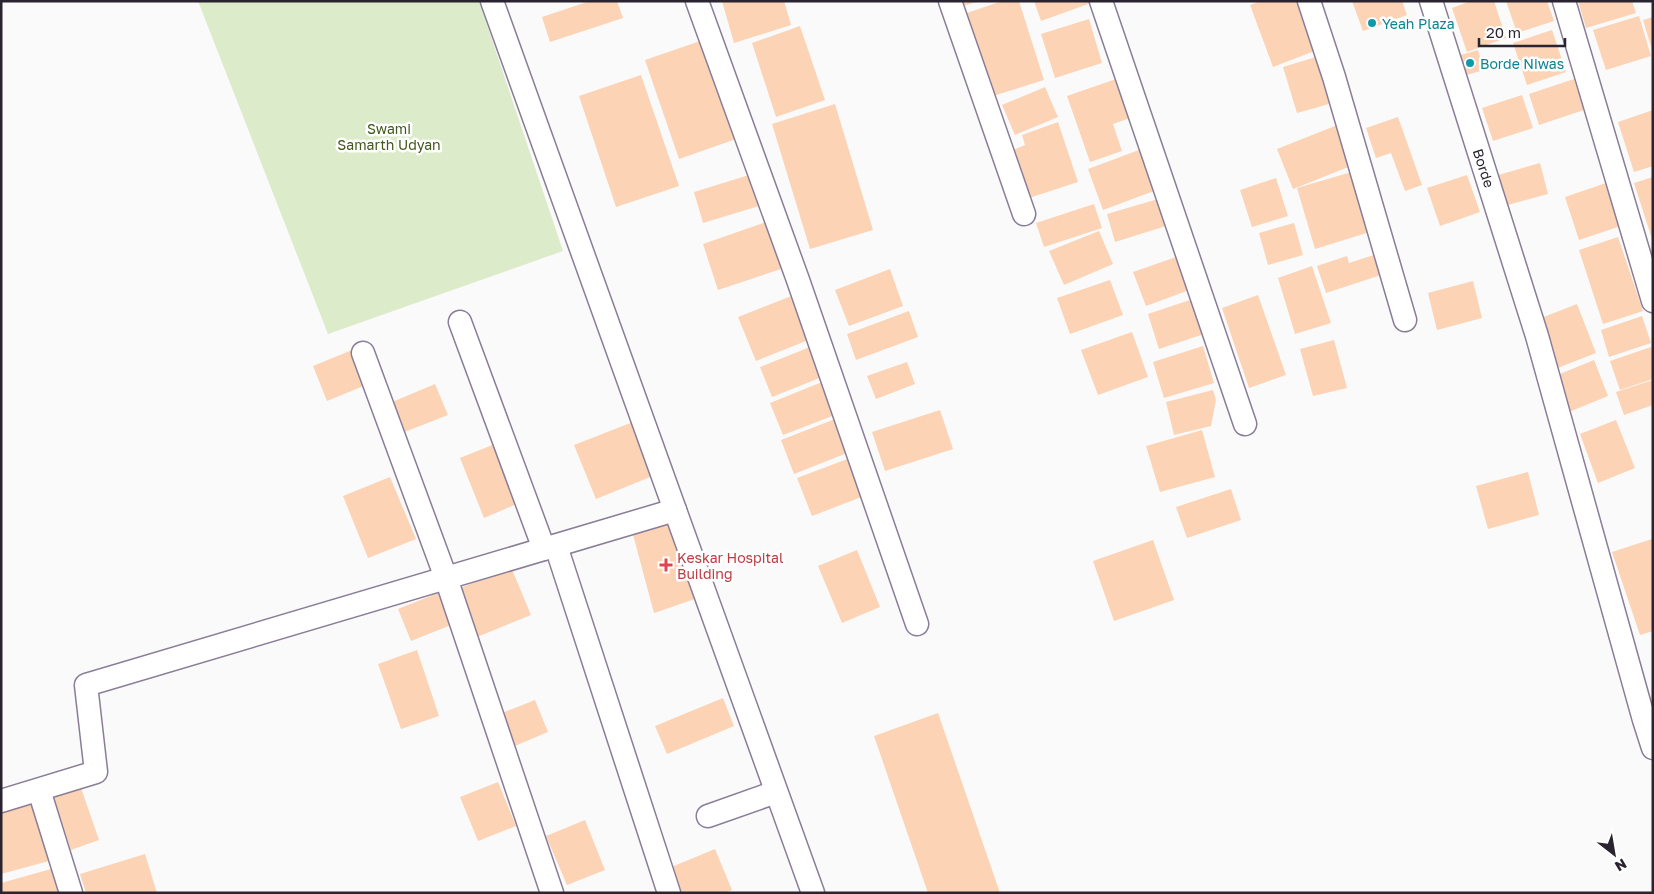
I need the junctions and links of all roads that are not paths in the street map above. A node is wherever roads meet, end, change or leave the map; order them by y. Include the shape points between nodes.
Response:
1 (492, 1) edge
2 (697, 1) edge
3 (950, 1) edge
4 (1101, 1) edge
5 (1309, 1) edge
6 (1431, 1) edge
7 (1564, 1) edge
8 (1024, 214) dead end
9 (1653, 301) edge
10 (1405, 320) dead end
11 (460, 322) dead end
12 (364, 353) dead end
13 (1245, 424) dead end
14 (675, 510) junction
15 (550, 547) junction
16 (446, 578) junction
17 (918, 624) dead end
18 (1653, 748) edge
19 (39, 790) junction
20 (776, 792) junction
21 (1, 801) edge
22 (708, 816) dead end
23 (72, 893) edge
24 (552, 893) edge
25 (669, 893) edge
26 (812, 893) edge

1 - 14 street
2 - 17 street
3 - 8 street
4 - 13 street
5 - 10 street
6 - 18 street, Borde via 1538,336
7 - 9 street
11 - 15 street
12 - 16 street
14 - 15 street
14 - 20 street
15 - 16 street
15 - 25 street
16 - 19 street via 86,685 96,772
16 - 24 street
19 - 21 street
19 - 23 street
20 - 22 street
20 - 26 street

